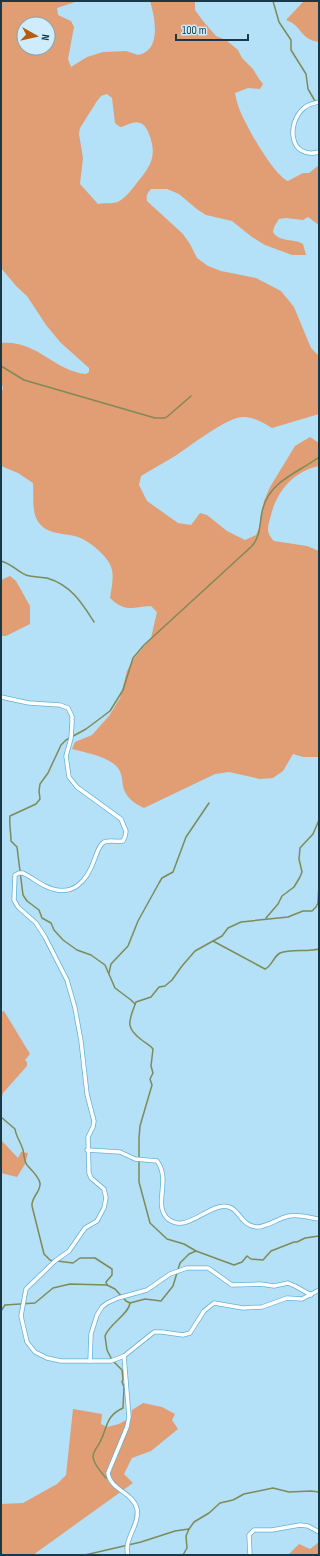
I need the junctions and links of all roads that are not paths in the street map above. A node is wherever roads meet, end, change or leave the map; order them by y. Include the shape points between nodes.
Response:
1 (319, 102) edge
2 (319, 152) edge
3 (1, 697) edge
4 (87, 1150) junction
5 (319, 1220) edge
6 (319, 1290) edge
7 (311, 1295) junction
8 (124, 1356) junction
9 (90, 1361) junction
10 (319, 1532) edge
11 (128, 1555) edge
12 (250, 1555) edge

1 - 2 street via 303,108 295,122 293,136 296,146 302,152
3 - 4 street via 68,708 72,716 71,738 66,756 69,777 78,787 118,816 126,830 123,841 102,844 88,875 77,887 52,888 19,873 15,875 14,881 14,900 36,923 45,937 66,980 75,1008 87,1094 94,1121 88,1137
4 - 5 street via 120,1152 135,1159 157,1161 163,1174 162,1210 169,1220 174,1222 184,1223 210,1210 225,1206 235,1210 245,1223 256,1227 290,1216
4 - 9 street via 90,1176 106,1192 104,1208 97,1221 85,1228 71,1249 27,1286 21,1316 27,1342 35,1352 54,1360
6 - 7 street
7 - 8 street via 302,1299 287,1298 262,1308 214,1303 204,1311 190,1332 183,1336 154,1332
7 - 9 street via 288,1283 274,1286 232,1285 208,1268 187,1268 170,1274 147,1290 118,1298 102,1307 91,1334
8 - 9 street via 111,1361
8 - 11 street via 129,1417 108,1473 113,1483 131,1498 136,1508 136,1521 127,1546
10 - 12 street via 300,1525 276,1530 254,1530 249,1535

